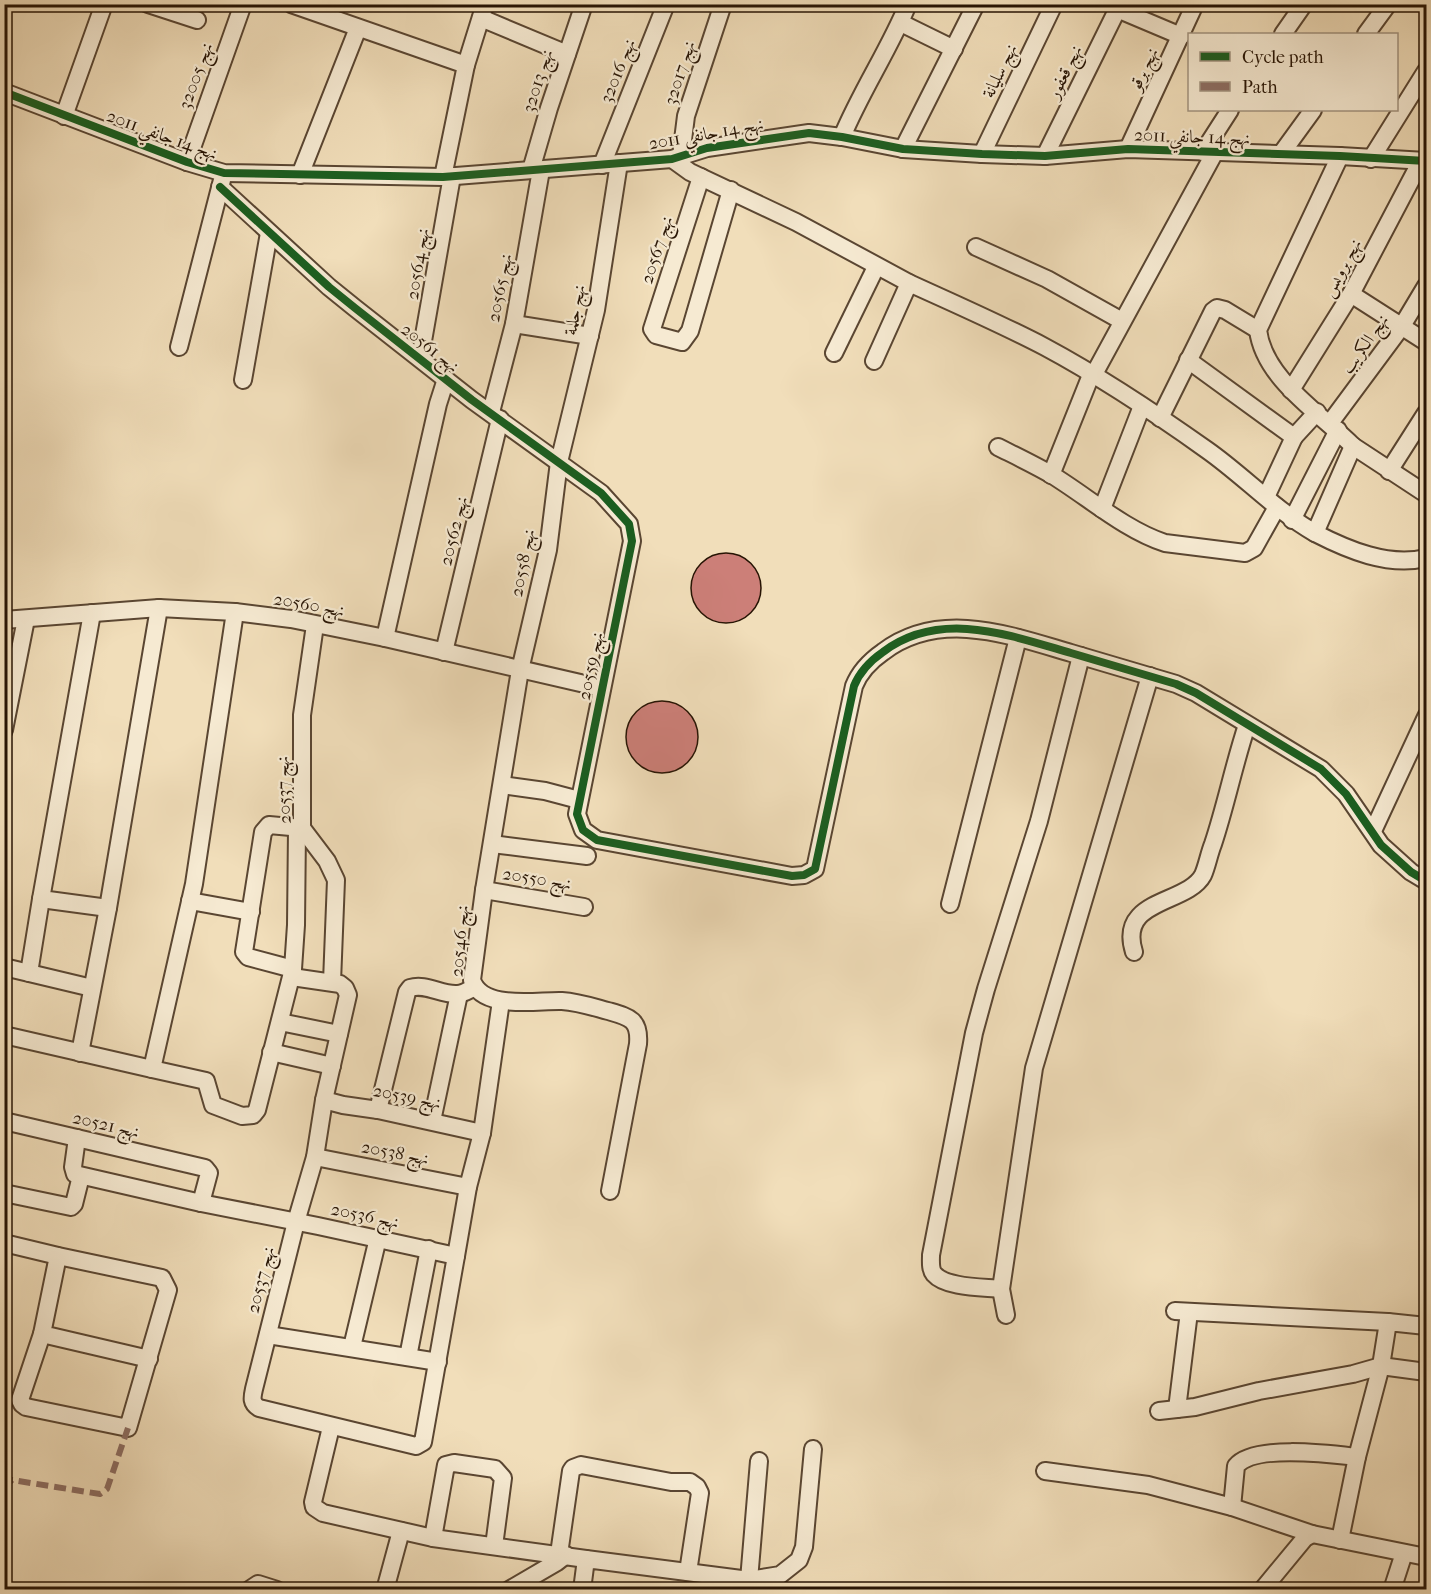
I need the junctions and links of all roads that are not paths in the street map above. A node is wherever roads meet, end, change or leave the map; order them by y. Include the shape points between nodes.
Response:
1 (104, 4) edge
2 (148, 4) edge
3 (243, 4) edge
4 (291, 4) edge
5 (584, 4) edge
6 (666, 4) edge
7 (723, 4) edge
8 (908, 4) edge
9 (976, 4) edge
10 (1054, 4) edge
11 (1195, 4) edge
12 (1304, 4) edge
13 (1388, 4) edge
14 (1118, 7) edge
15 (483, 11) edge
16 (197, 20) dead end
17 (901, 22) junction
18 (358, 28) junction
19 (1284, 33) edge
20 (1367, 33) edge
21 (1181, 36) junction
22 (954, 49) junction
23 (567, 54) junction
24 (466, 65) junction
25 (1426, 71) edge
26 (4, 92) edge
27 (1230, 111) edge
28 (1312, 111) edge
29 (64, 116) junction
30 (842, 137) junction
31 (903, 149) junction
32 (1128, 149) junction
33 (1209, 152) junction
34 (982, 154) junction
35 (1281, 154) junction
36 (1045, 156) junction
37 (1340, 156) junction
38 (676, 157) junction
39 (1371, 159) junction
40 (609, 160) junction
41 (1424, 161) edge
42 (187, 162) junction
43 (536, 170) junction
44 (300, 175) junction
45 (448, 177) junction
46 (701, 177) junction
47 (222, 180) junction
48 (731, 190) junction
49 (269, 233) junction
50 (976, 248) dead end
51 (876, 267) junction
52 (909, 283) junction
53 (1426, 286) edge
54 (1351, 294) junction
55 (1122, 321) junction
56 (514, 324) junction
57 (1402, 326) junction
58 (1258, 330) junction
59 (591, 336) junction
60 (1426, 342) edge
61 (179, 347) dead end
62 (834, 353) dead end
63 (420, 358) junction
64 (1188, 360) junction
65 (874, 362) dead end
66 (1092, 376) junction
67 (446, 379) junction
68 (243, 380) dead end
69 (1291, 390) junction
70 (1142, 406) junction
71 (1317, 412) junction
72 (1426, 413) edge
73 (496, 416) junction
74 (1160, 418) junction
75 (1334, 427) junction
76 (1294, 437) junction
77 (1353, 446) junction
78 (998, 447) dead end
79 (559, 462) junction
80 (1389, 471) junction
81 (1051, 475) junction
82 (1426, 494) edge
83 (1271, 502) junction
84 (1102, 509) junction
85 (1292, 520) junction
86 (629, 524) joint
87 (1315, 533) junction
88 (1426, 558) edge
89 (159, 608) junction
90 (235, 612) junction
91 (92, 613) junction
92 (26, 619) junction
93 (4, 620) edge
94 (315, 625) junction
95 (386, 634) junction
96 (1018, 638) junction
97 (444, 652) junction
98 (1081, 656) junction
99 (520, 670) junction
100 (1150, 676) junction
101 (602, 688) junction
102 (1426, 720) edge
103 (1247, 725) junction
104 (4, 730) edge
105 (502, 785) junction
106 (578, 807) junction
107 (300, 829) junction
108 (1373, 831) junction
109 (492, 844) junction
110 (587, 856) dead end
111 (1426, 881) edge
112 (484, 890) junction
113 (41, 899) junction
114 (190, 901) junction
115 (950, 904) dead end
116 (584, 907) dead end
117 (108, 908) junction
118 (251, 912) junction
119 (1134, 952) dead end
120 (4, 968) edge
121 (29, 973) junction
122 (292, 973) junction
123 (332, 982) junction
124 (475, 987) junction
125 (92, 988) junction
126 (459, 994) junction
127 (501, 1001) junction
128 (280, 1022) junction
129 (339, 1034) junction
130 (4, 1035) edge
131 (272, 1052) junction
132 (80, 1053) junction
133 (332, 1066) junction
134 (152, 1069) junction
135 (324, 1105) junction
136 (378, 1110) junction
137 (4, 1121) edge
138 (432, 1121) junction
139 (482, 1132) junction
140 (77, 1138) junction
141 (315, 1157) junction
142 (81, 1176) junction
143 (468, 1187) junction
144 (610, 1191) dead end
145 (4, 1193) edge
146 (201, 1203) junction
147 (296, 1222) junction
148 (378, 1238) junction
149 (4, 1243) edge
150 (429, 1249) junction
151 (57, 1256) junction
152 (456, 1256) junction
153 (1001, 1289) junction
154 (1006, 1315) dead end
155 (1388, 1322) junction
156 (1426, 1326) edge
157 (42, 1334) junction
158 (268, 1335) junction
159 (352, 1347) junction
160 (408, 1357) junction
161 (149, 1359) junction
162 (438, 1362) junction
163 (1381, 1366) junction
164 (1426, 1372) edge
165 (1177, 1409) junction
166 (1159, 1412) dead end
167 (331, 1427) junction
168 (813, 1449) dead end
169 (1357, 1457) junction
170 (759, 1461) dead end
171 (1045, 1471) dead end
172 (1232, 1507) junction
173 (401, 1531) junction
174 (1312, 1534) junction
175 (433, 1538) junction
176 (1340, 1540) junction
177 (494, 1546) junction
178 (1404, 1553) junction
179 (562, 1554) junction
180 (1426, 1557) edge
181 (586, 1559) junction
182 (688, 1572) junction
183 (749, 1580) junction
184 (249, 1590) edge
185 (277, 1590) edge
186 (386, 1590) edge
187 (509, 1590) edge
188 (582, 1590) edge
189 (1262, 1590) edge
190 (1392, 1590) edge

1 - 29 street
2 - 16 street
3 - 42 street, نهج 32005
4 - 18 street
5 - 23 street, نهج 32013
6 - 40 street, نهج 32016
7 - 38 street, نهج 32017
8 - 17 street
9 - 22 street
10 - 34 street, نهج سليانة
11 - 21 street, نهج برقو
12 - 19 street
13 - 20 street
14 - 21 street
14 - 36 street, نهج قعفور
15 - 23 street
15 - 24 street, نهج 20564
17 - 22 street
17 - 30 street
18 - 24 street
18 - 44 street
21 - 32 street, نهج برقو
22 - 31 street
23 - 43 street, نهج 32013
24 - 45 street, نهج 20564
25 - 39 street
26 - 29 street, نهج 14 جانفي 2011
27 - 33 street
28 - 35 street
29 - 42 street, نهج 14 جانفي 2011
30 - 31 street, نهج 14 جانفي 2011
30 - 38 street, نهج 14 جانفي 2011 via 787,135
31 - 34 street, نهج 14 جانفي 2011
32 - 33 street, نهج 14 جانفي 2011
32 - 36 street, نهج 14 جانفي 2011
33 - 35 street, نهج 14 جانفي 2011
33 - 55 street
34 - 36 street, نهج 14 جانفي 2011
35 - 37 street, نهج 14 جانفي 2011
37 - 39 street, نهج 14 جانفي 2011
37 - 58 street
38 - 40 street, نهج 14 جانفي 2011
38 - 46 street via 681,167
39 - 41 street, نهج 14 جانفي 2011
40 - 43 street, نهج 14 جانفي 2011
40 - 59 street, نهج جلمة
41 - 54 street, نهج برويس
42 - 47 street, نهج 14 جانفي 2011
43 - 45 street, نهج 14 جانفي 2011
43 - 56 street, نهج 20565
44 - 45 street, نهج 14 جانفي 2011
44 - 47 street, نهج 14 جانفي 2011
45 - 63 street, نهج 20564
46 - 48 street
46 - 48 street, نهج 20567 via 652,329 656,335 682,342 690,331
47 - 49 street, نهج 20561
47 - 61 street
48 - 51 street
49 - 63 street, نهج 20561 via 329,287
49 - 68 street
50 - 55 street via 1047,279
51 - 52 street
51 - 62 street
52 - 65 street
52 - 66 street via 983,316
53 - 57 street, نهج الكريب
54 - 57 street
54 - 69 street, نهج برويس
55 - 66 street
56 - 59 street
56 - 73 street, نهج 20565
57 - 60 street
57 - 75 street, نهج الكريب
58 - 64 street via 1217,308
58 - 69 street via 1266,358
59 - 79 street, نهج جلمة
63 - 67 street, نهج 20561
64 - 74 street
64 - 76 street
66 - 70 street
66 - 81 street
67 - 73 street, نهج 20561
67 - 95 street, نهج 20561
69 - 71 street
70 - 74 street
70 - 84 street
71 - 75 street
71 - 76 street
72 - 80 street
73 - 79 street, نهج 20561
73 - 97 street, نهج 20562
74 - 83 street
75 - 77 street
75 - 85 street, نهج الكريب
76 - 83 street
77 - 80 street
77 - 87 street
78 - 81 street
79 - 86 street, نهج 20561 via 601,493
79 - 99 street, نهج 20558 via 548,550
80 - 82 street
81 - 84 street
83 - 84 street via 1254,548 1240,554 1160,541
83 - 85 street
85 - 87 street
86 - 101 street, نهج 20559 via 632,541
87 - 88 street via 1369,555 1406,561
89 - 90 street, نهج 20560
89 - 91 street, نهج 20560
89 - 117 street
90 - 94 street, نهج 20560
90 - 114 street
91 - 92 street, نهج 20560
91 - 113 street
92 - 93 street, نهج 20560
92 - 104 street
94 - 95 street, نهج 20560
94 - 107 street, نهج 20537 via 302,715
95 - 97 street, نهج 20560
96 - 98 street
96 - 106 street via 963,628 935,629 897,641 859,674 819,858 815,869 804,875 597,840 583,830
96 - 115 street
97 - 99 street, نهج 20560
98 - 100 street
98 - 153 street via 1039,821 974,1033 931,1255 934,1273 948,1283
99 - 101 street, نهج 20560
99 - 105 street, نهج 20546
100 - 103 street via 1197,693
100 - 153 street via 1034,1068
101 - 106 street, نهج 20559
102 - 108 street
103 - 108 street via 1321,769 1346,794
103 - 119 street via 1203,875 1188,889 1159,901 1139,917 1131,941
105 - 106 street via 545,791
105 - 109 street, نهج 20546
107 - 118 street via 269,825 264,829
107 - 122 street
107 - 123 street, نهج 20537 via 327,861 336,880
108 - 111 street via 1381,845
109 - 110 street
109 - 112 street, نهج 20546
112 - 116 street, نهج 20550
112 - 124 street, نهج 20546 via 472,980
113 - 117 street
113 - 121 street
114 - 118 street
114 - 134 street
117 - 125 street
118 - 122 street via 246,956
120 - 121 street
121 - 125 street
122 - 123 street
122 - 128 street
123 - 129 street, نهج 20537 via 343,986 348,995
124 - 126 street
124 - 127 street, نهج 20546
125 - 132 street
126 - 136 street via 419,986 407,992
126 - 138 street
127 - 139 street
127 - 144 street, نهج 20546 via 577,1003 636,1023 638,1044
128 - 129 street
128 - 131 street
129 - 133 street, نهج 20537
130 - 132 street
131 - 133 street
131 - 134 street via 257,1110 247,1116 213,1105 206,1081
132 - 134 street
133 - 135 street, نهج 20537
135 - 136 street, نهج 20539
135 - 141 street, نهج 20537
136 - 138 street, نهج 20539
137 - 140 street, نهج 20521
138 - 139 street, نهج 20539
139 - 143 street
140 - 142 street via 73,1171
140 - 146 street, نهج 20521 via 205,1168 209,1173
141 - 143 street, نهج 20538
141 - 147 street, نهج 20537
142 - 145 street via 70,1207
142 - 146 street, نهج 20536
143 - 152 street
146 - 147 street, نهج 20536
147 - 148 street, نهج 20536
147 - 158 street, نهج 20537
148 - 150 street, نهج 20536
148 - 159 street
149 - 151 street
150 - 152 street, نهج 20536
150 - 160 street
151 - 157 street
151 - 161 street via 166,1281 168,1290
152 - 162 street
153 - 154 street
155 - 156 street
155 - 163 street
155 - 165 street via 1182,1311
157 - 161 street
157 - 161 street via 20,1400 26,1407 128,1428
158 - 159 street
158 - 167 street, نهج 20537 via 252,1400 258,1408
159 - 160 street
160 - 162 street
162 - 167 street via 421,1444
163 - 164 street
163 - 165 street
163 - 169 street
165 - 166 street
167 - 173 street via 315,1507 323,1513
168 - 183 street via 800,1560 780,1575
169 - 172 street via 1303,1451 1246,1458 1236,1466
169 - 176 street
170 - 183 street
171 - 172 street via 1148,1485
172 - 174 street
173 - 175 street
173 - 186 street
174 - 176 street
174 - 189 street
175 - 177 street
175 - 177 street via 446,1465 454,1463 495,1469 503,1478
176 - 178 street
177 - 179 street
178 - 180 street
178 - 190 street
179 - 181 street
179 - 182 street via 571,1471 580,1465 690,1482 697,1487 700,1493
179 - 187 street via 549,1567
181 - 182 street
181 - 188 street
182 - 183 street
184 - 185 street via 258,1584

